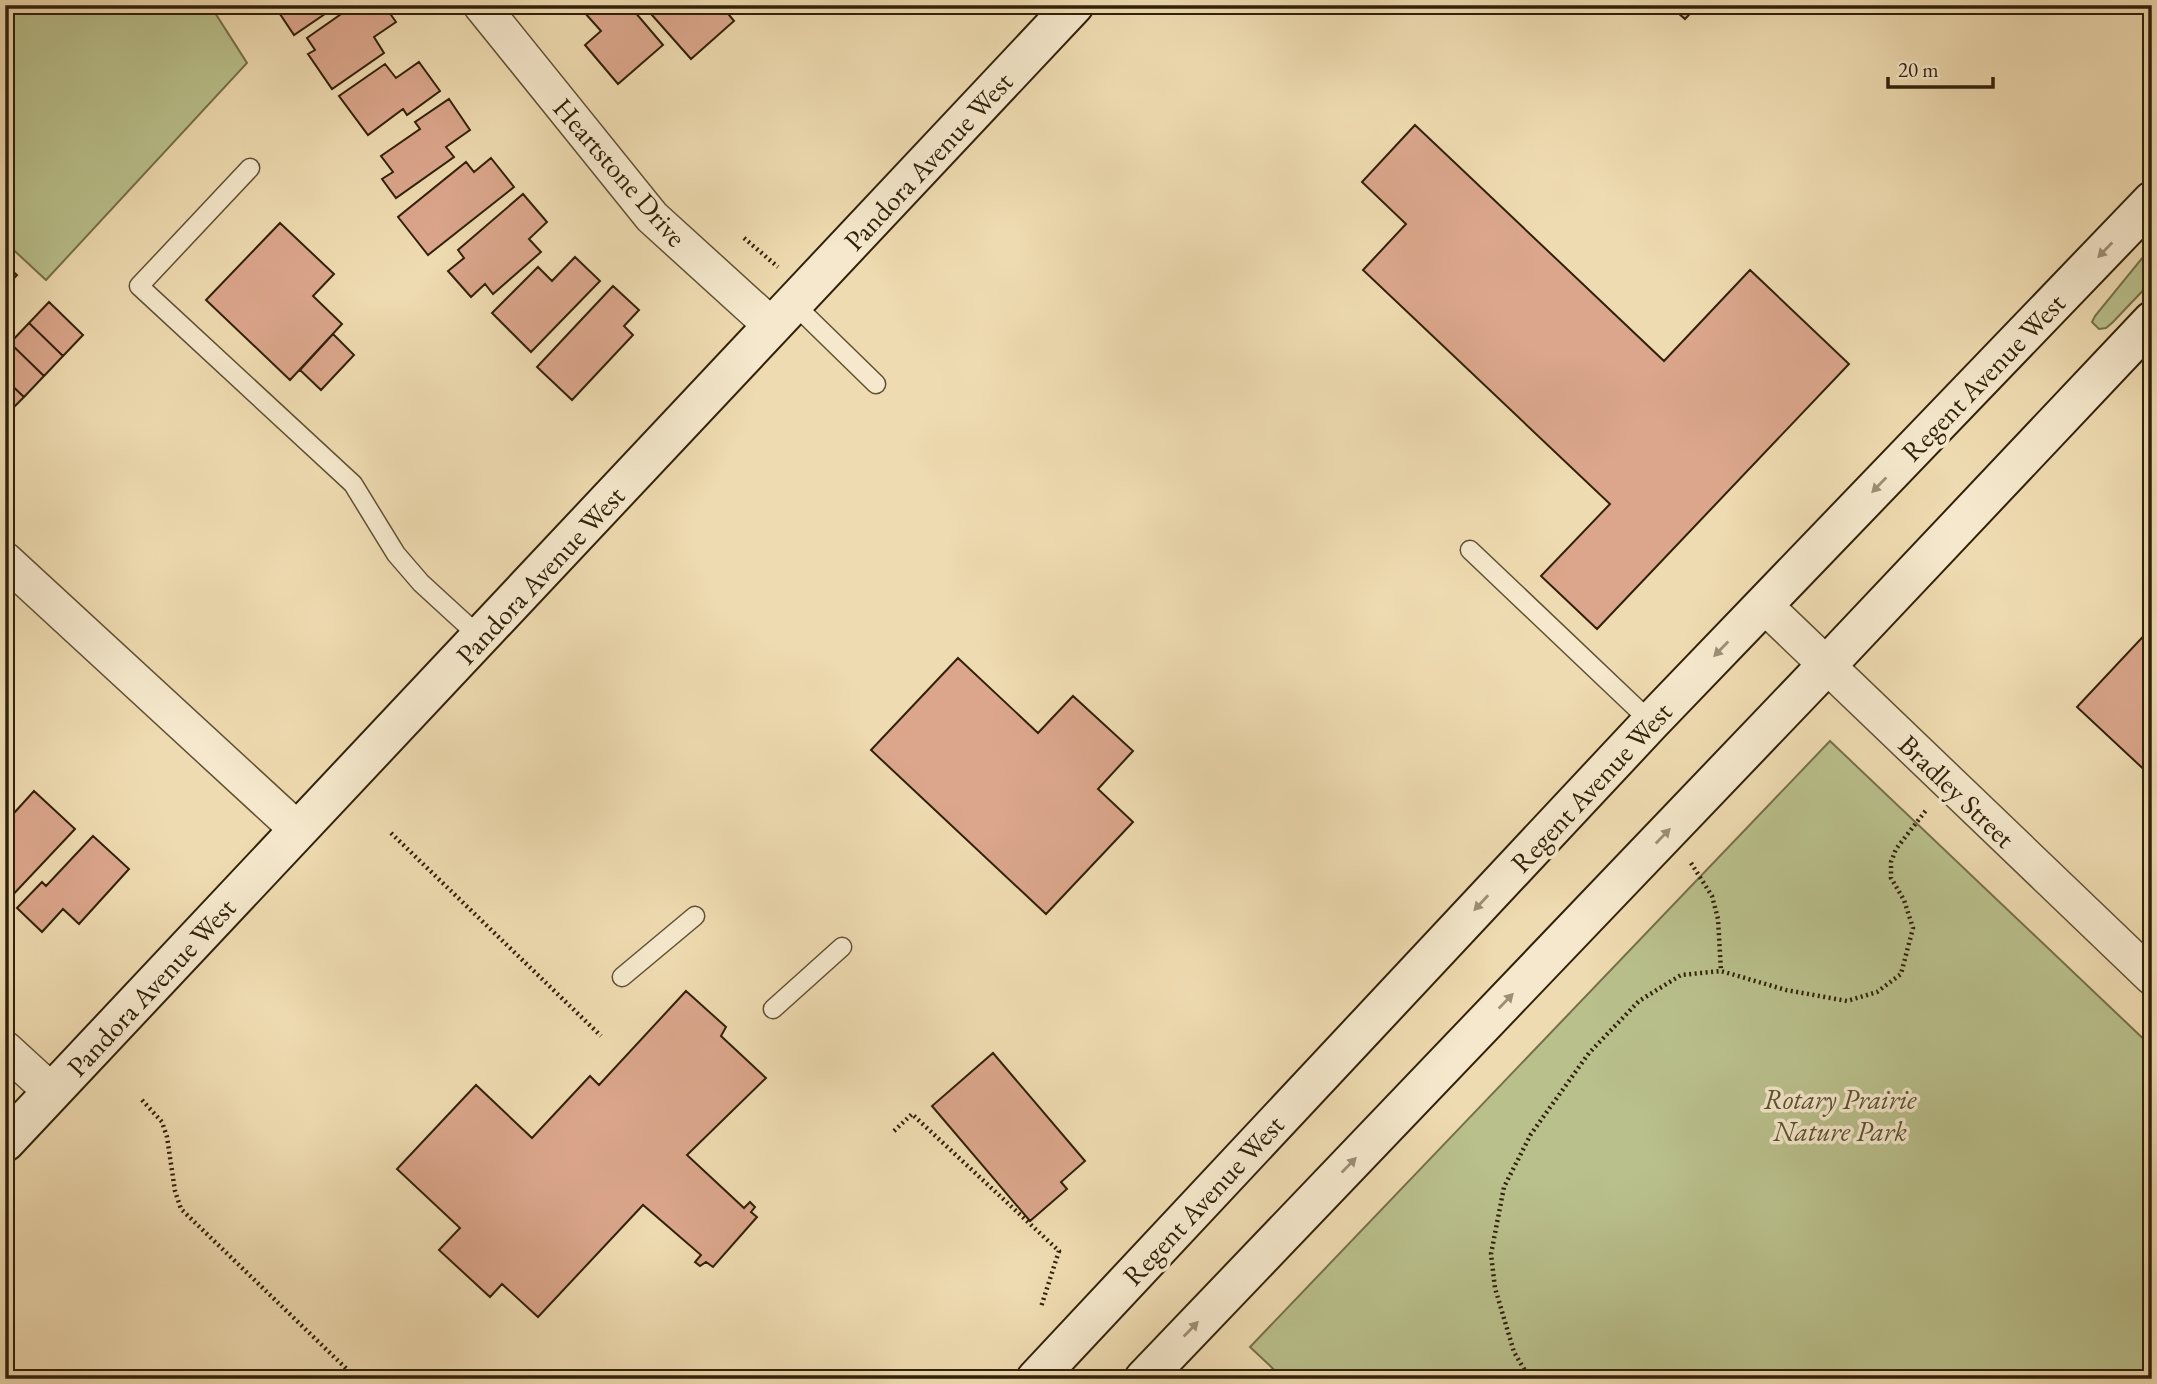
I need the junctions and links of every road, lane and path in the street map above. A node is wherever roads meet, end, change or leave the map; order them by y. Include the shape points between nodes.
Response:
1 (481, 5) edge
2 (1074, 5) edge
3 (250, 168) dead end
4 (2152, 201) edge
5 (784, 315) junction
6 (2152, 321) edge
7 (876, 384) dead end
8 (1470, 550) dead end
9 (5, 560) edge
10 (1764, 605) junction
11 (481, 638) junction
12 (1826, 666) junction
13 (1651, 722) junction
14 (1929, 805) dead end
15 (298, 830) junction
16 (391, 833) dead end
17 (1691, 863) dead end
18 (695, 916) dead end
19 (842, 947) dead end
20 (1721, 971) junction
21 (2152, 977) edge
22 (622, 978) dead end
23 (773, 1009) dead end
24 (601, 1036) dead end
25 (5, 1049) edge
26 (52, 1092) junction
27 (142, 1100) dead end
28 (894, 1131) dead end
29 (5, 1142) edge
30 (1041, 1307) dead end
31 (357, 1379) edge
32 (1036, 1379) edge
33 (1144, 1379) edge
34 (1530, 1379) edge

1 - 5 street, Heartstone Drive via 652,217
2 - 5 main road, Pandora Avenue West
3 - 11 lane via 139,286 353,484 396,554 441,604
4 -> 10 main road, Regent Avenue West
5 - 7 lane
5 - 11 main road, Pandora Avenue West
6 - 12 main road
8 - 13 lane
9 - 15 street
10 - 12 street, Bradley Street
10 -> 13 main road, Regent Avenue West
11 - 15 main road, Pandora Avenue West
12 - 21 street, Bradley Street
33 -> 12 main road
13 -> 32 main road, Regent Avenue West
14 - 20 path via 1891,862 1891,878 1913,928 1900,974 1877,992 1847,1001
15 - 26 main road, Pandora Avenue West
16 - 24 path
17 - 20 path via 1712,896
18 - 22 lane
19 - 23 lane
20 - 34 path via 1681,975 1639,1001 1589,1053 1531,1134 1504,1187 1491,1254 1495,1289 1514,1352
25 - 26 street
26 - 29 main road, Pandora Avenue West
27 - 31 path via 162,1122 181,1209
28 - 30 path via 912,1114 1059,1251

